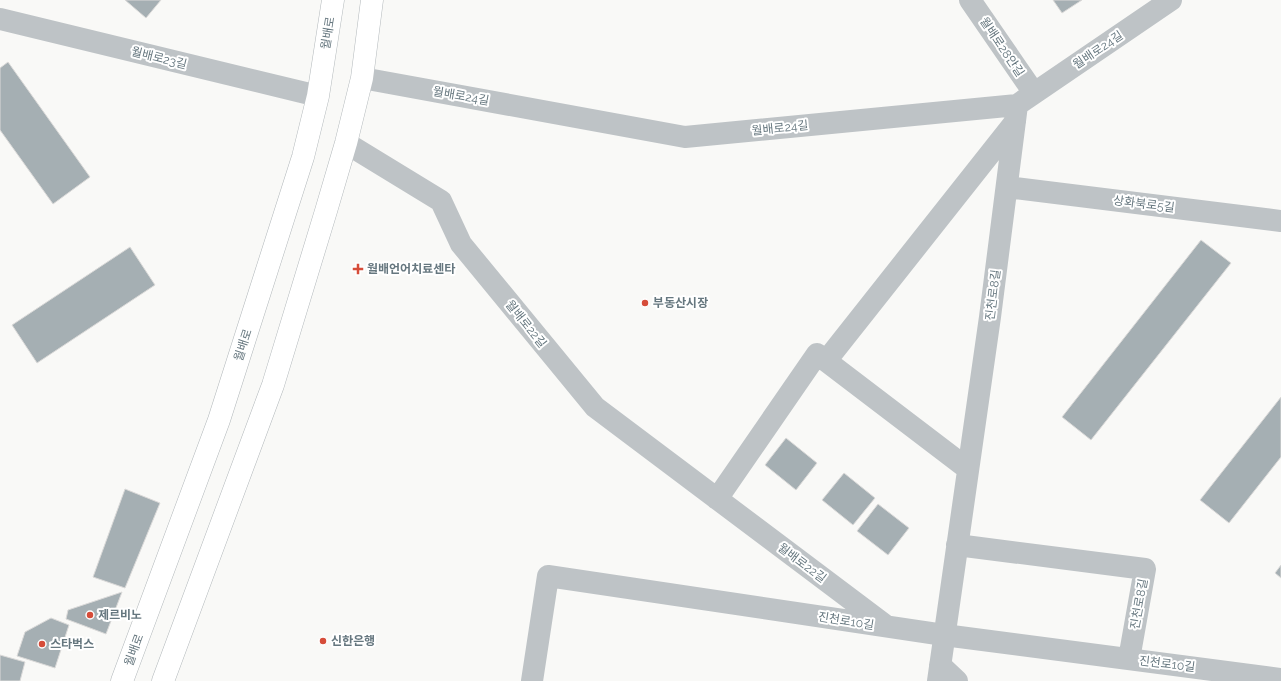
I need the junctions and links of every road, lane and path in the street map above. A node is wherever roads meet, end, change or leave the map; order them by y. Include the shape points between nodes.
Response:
1 (333, 0) edge
2 (372, 0) edge
3 (970, 0) edge
4 (1171, 0) edge
5 (0, 19) edge
6 (362, 78) junction
7 (318, 96) junction
8 (1022, 107) junction
9 (346, 143) junction
10 (1007, 186) junction
11 (1281, 221) edge
12 (822, 358) junction
13 (968, 469) junction
14 (718, 499) junction
15 (957, 545) junction
16 (887, 627) junction
17 (944, 636) junction
18 (1129, 659) junction
19 (939, 673) edge
20 (1246, 678) edge
21 (1281, 678) edge
22 (122, 681) edge
23 (163, 681) edge
24 (532, 681) edge
25 (957, 681) edge

1 - 7 main road, 월배로
2 - 6 main road
3 - 8 street, 월배로28안길
4 - 8 street, 월배로24길
5 - 7 street, 월배로23길
6 - 8 street, 월배로24길 via 685,137
6 - 9 main road
7 - 22 main road, 월배로 via 303,157 219,420
8 - 10 street, 진천로8길
8 - 12 street
9 - 14 street, 월배로22길 via 441,202 461,244 595,407
9 - 23 main road via 273,385
10 - 11 street, 상화북로5길
10 - 13 street, 진천로8길
12 - 13 street
12 - 14 street
13 - 15 street, 진천로8길
14 - 16 street, 월배로22길
15 - 17 street, 진천로8길
15 - 18 street, 진천로8길 via 1145,569
16 - 17 street, 진천로10길
16 - 24 street, 진천로10길 via 548,576
17 - 18 street, 진천로10길
17 - 19 street, 진천로8길
18 - 20 street, 진천로10길
19 - 25 street, 진천로8길
20 - 21 street, 진천로10길

